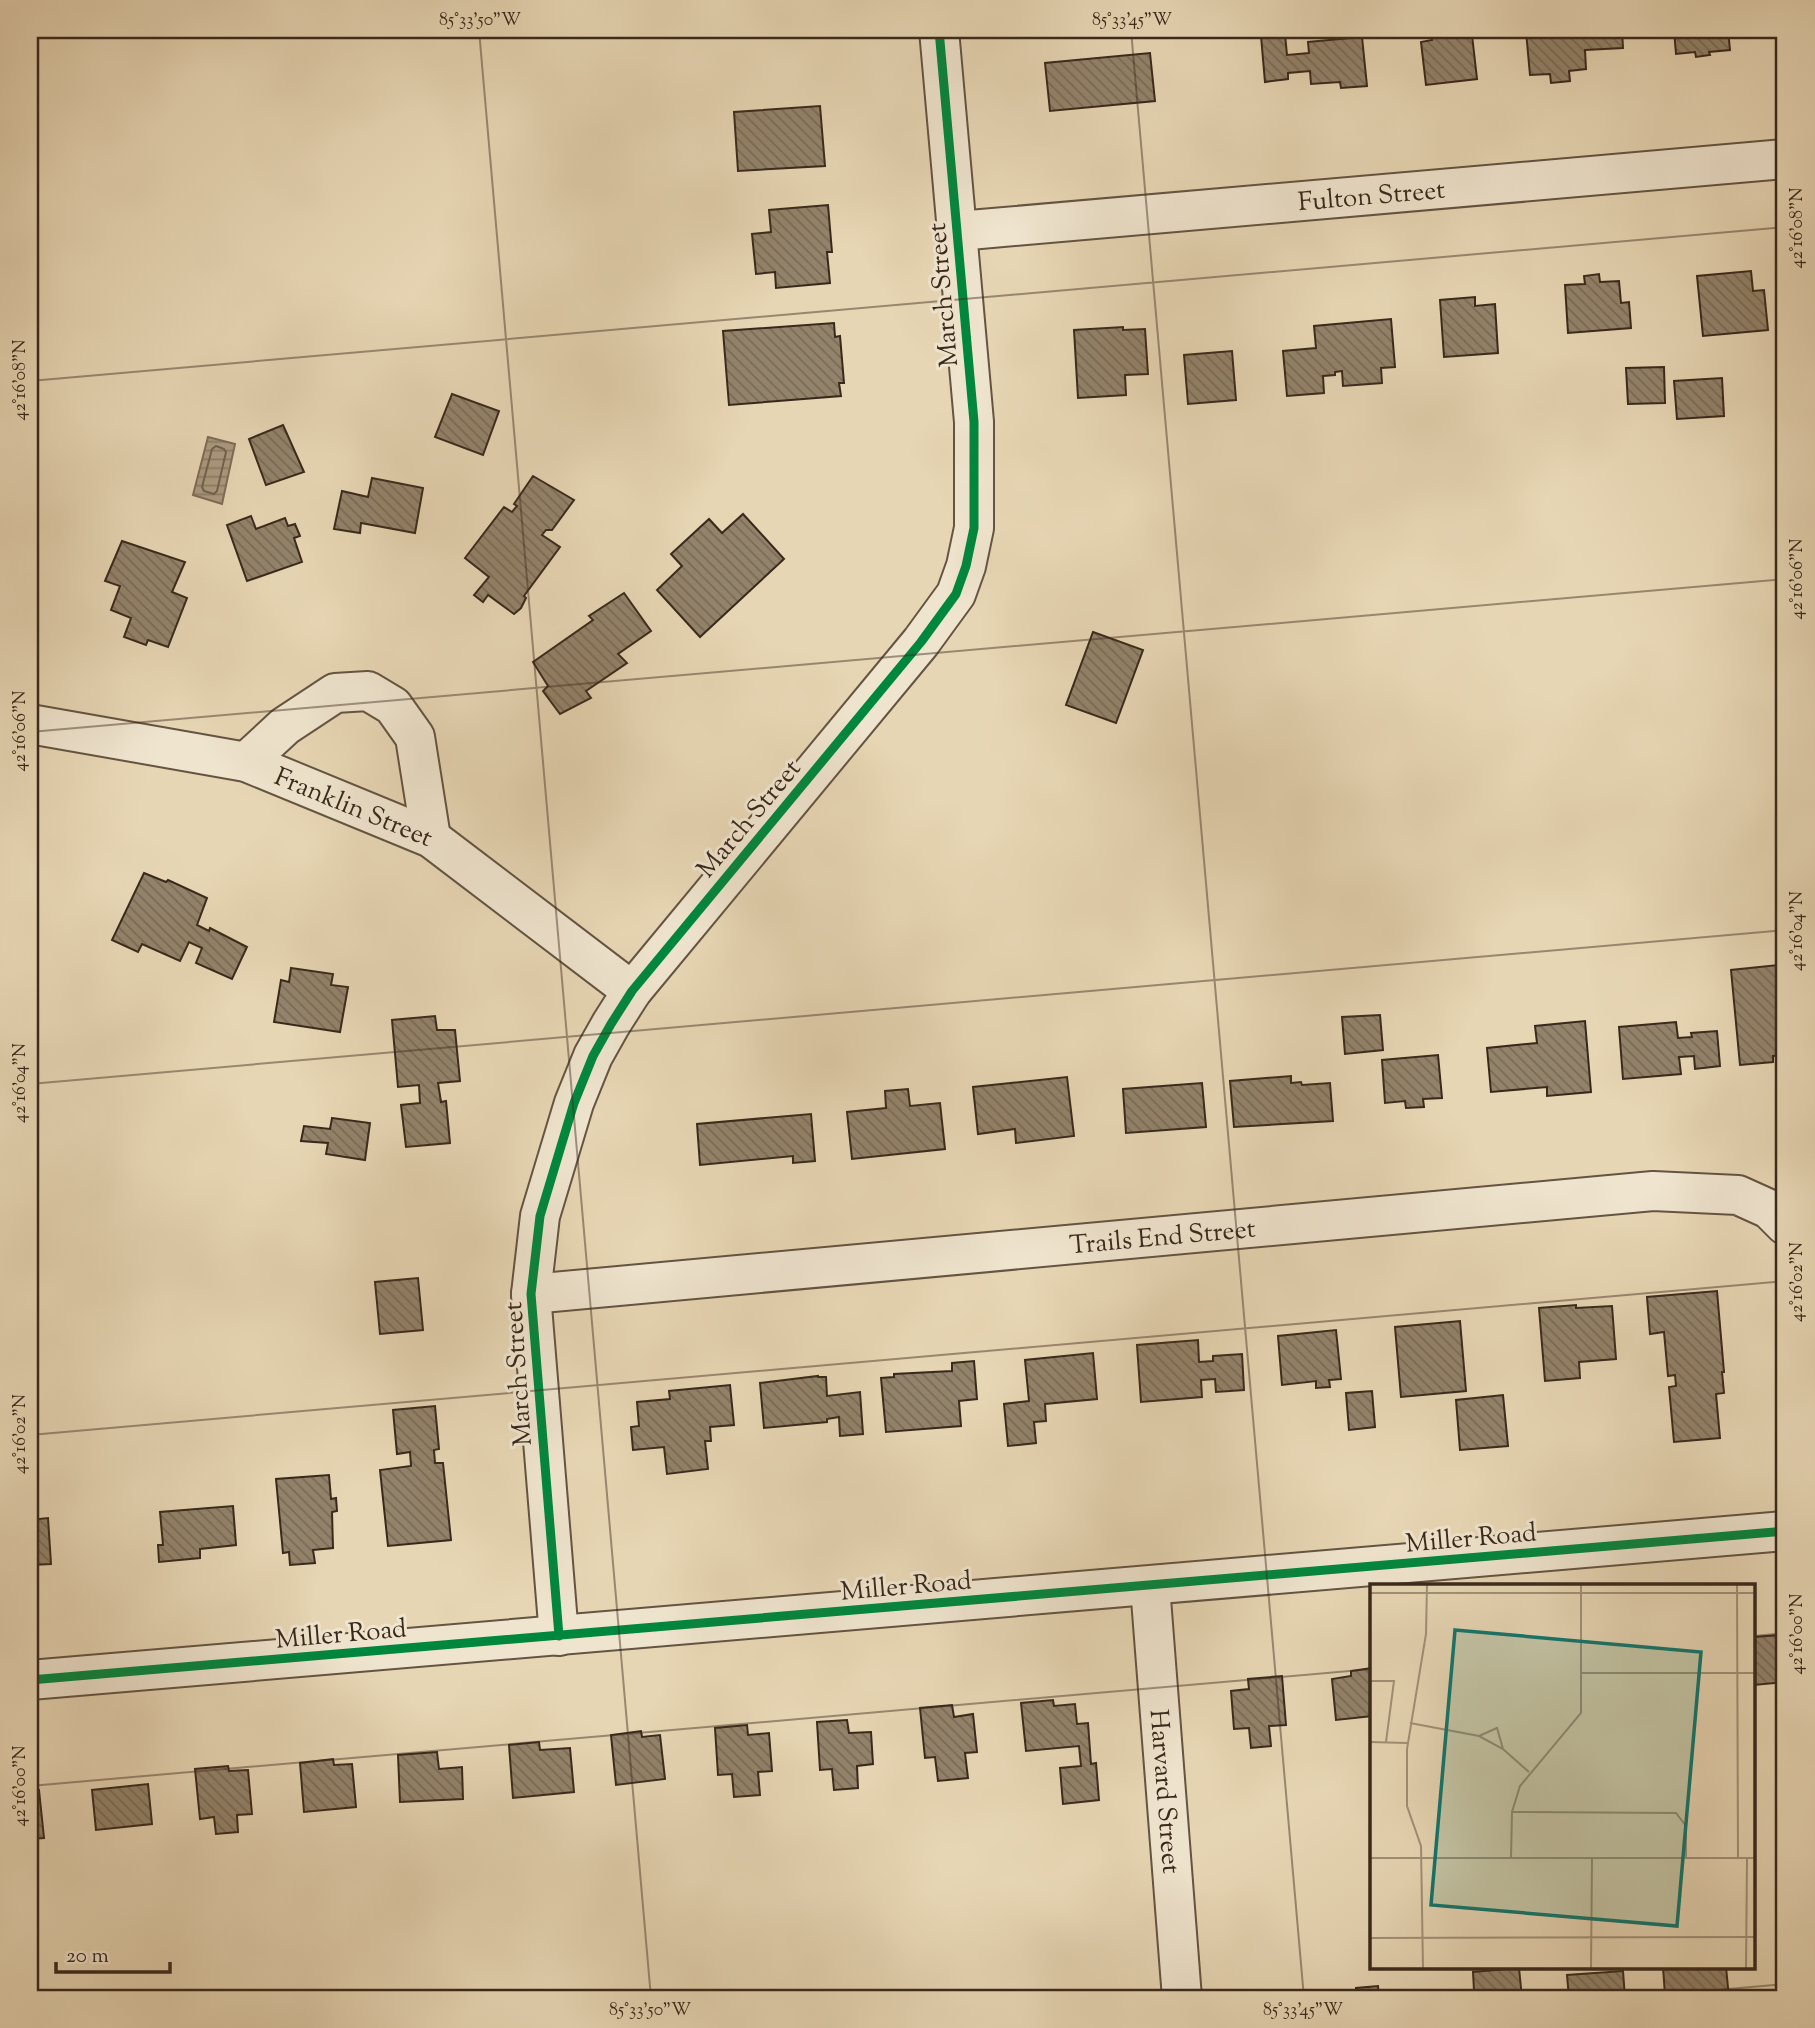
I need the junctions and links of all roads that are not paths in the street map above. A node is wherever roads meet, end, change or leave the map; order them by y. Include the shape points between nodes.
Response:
1 (939, 30) edge
2 (1785, 159) edge
3 (958, 231) junction
4 (30, 724) edge
5 (246, 762) junction
6 (431, 838) junction
7 (632, 991) junction
8 (1785, 1225) edge
9 (531, 1294) junction
10 (1785, 1531) edge
11 (1150, 1586) junction
12 (559, 1636) junction
13 (30, 1680) edge
14 (1182, 1998) edge

1 - 3 street, March Street
2 - 3 street, Fulton Street
3 - 7 street, March Street via 974,422 974,528 956,594
4 - 5 street, Franklin Street
5 - 6 street, Franklin Street
5 - 6 street via 285,726 335,693 368,691 393,706 415,737
6 - 7 street, Franklin Street
7 - 9 street, March Street via 593,1056 575,1103 540,1216
8 - 9 street, Trails End Street via 1769,1209 1738,1195 1653,1191
9 - 12 street, March Street
10 - 11 street, Miller Road
11 - 12 street, Miller Road
11 - 14 street, Harvard Street
12 - 13 street, Miller Road

